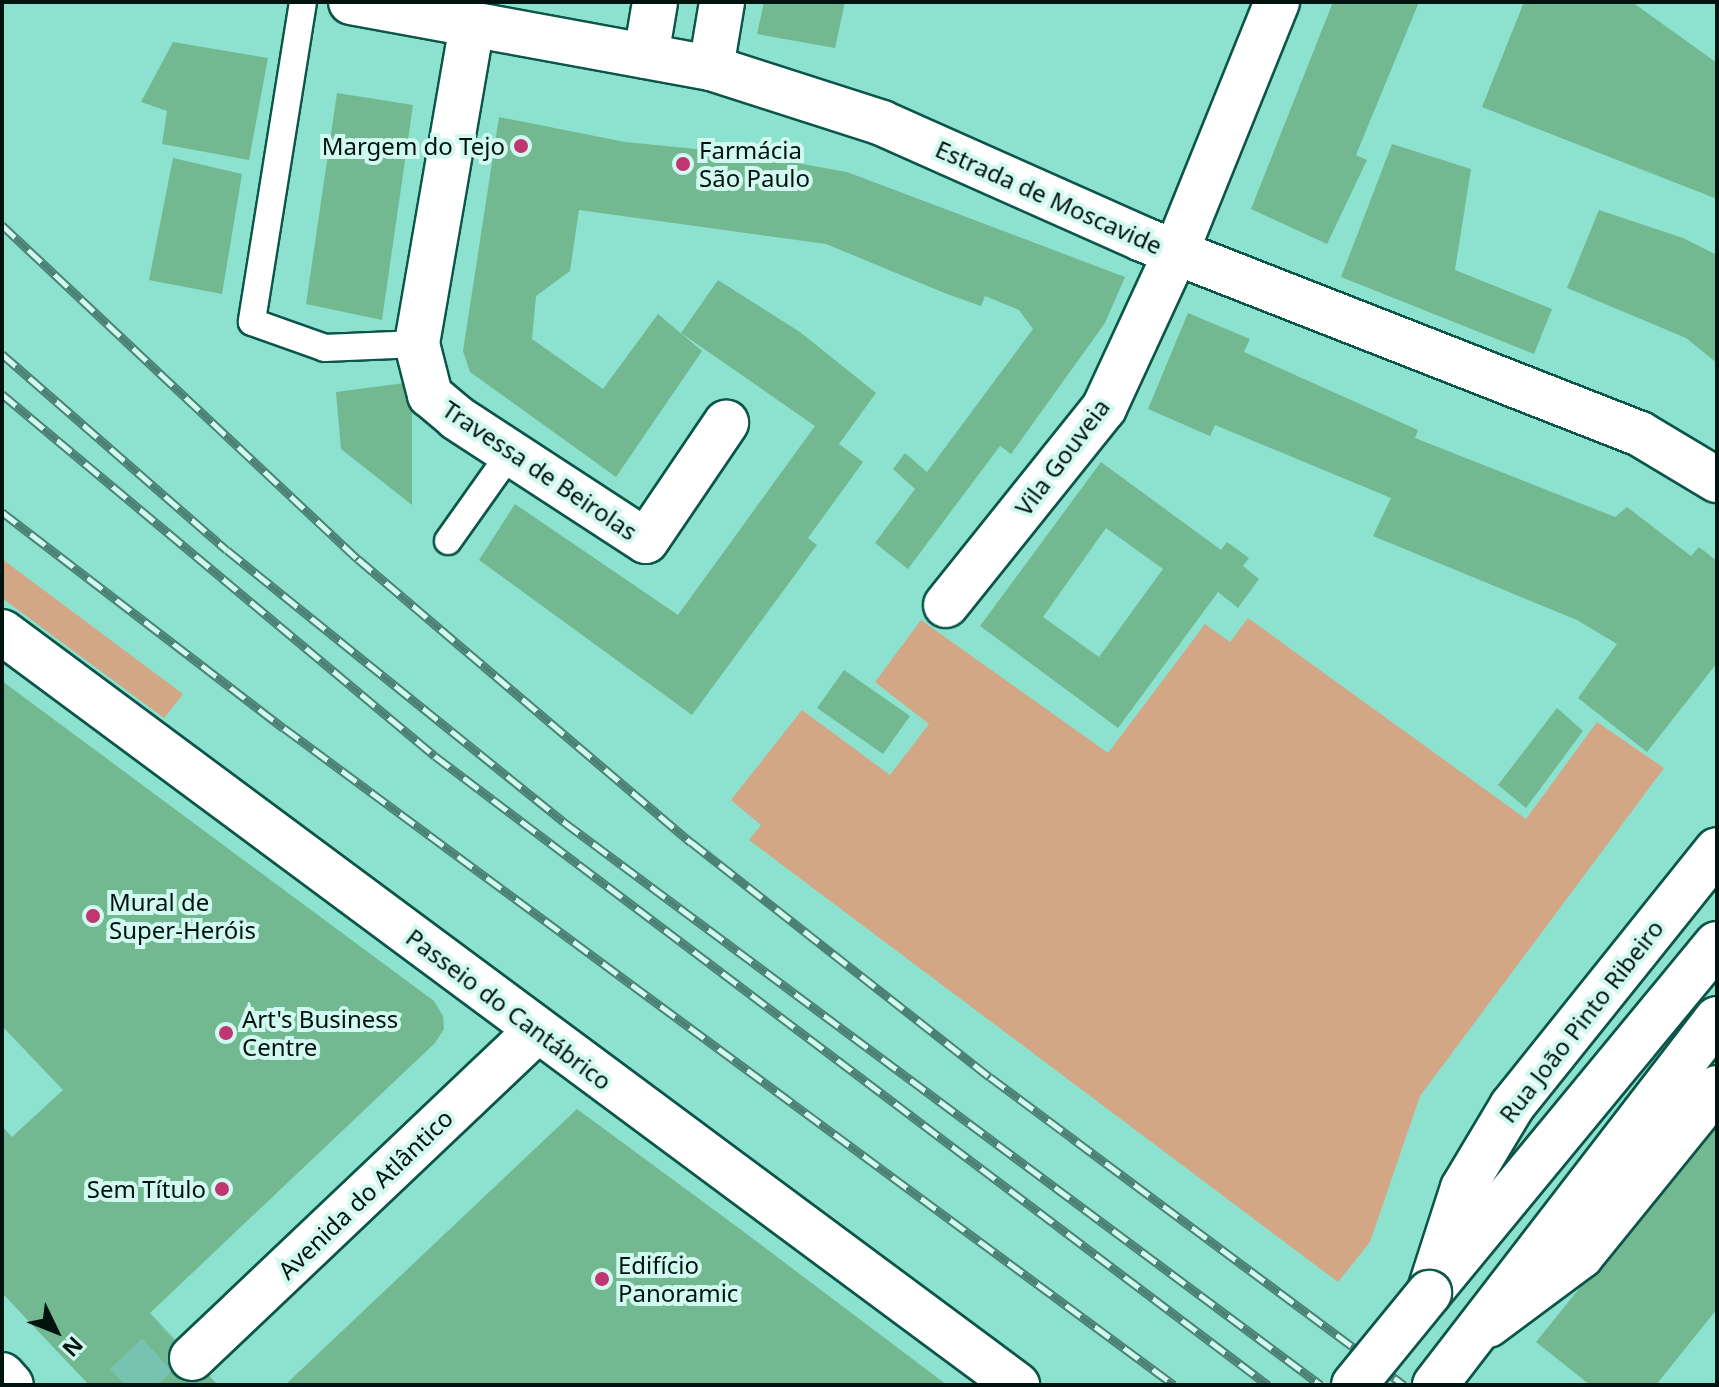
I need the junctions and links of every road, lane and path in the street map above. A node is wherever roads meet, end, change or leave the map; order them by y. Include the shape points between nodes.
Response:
1 (303, 2) edge
2 (351, 2) edge
3 (655, 2) edge
4 (722, 2) edge
5 (1277, 2) edge
6 (417, 8) edge
7 (472, 25) junction
8 (646, 56) junction
9 (711, 68) junction
10 (1176, 252) junction
11 (417, 344) junction
12 (726, 423) dead end
13 (511, 452) junction
14 (1717, 480) edge
15 (448, 541) dead end
16 (946, 605) dead end
17 (2, 632) edge
18 (1717, 850) edge
19 (1717, 944) edge
20 (1717, 1019) edge
21 (526, 1022) junction
22 (1717, 1088) edge
23 (1429, 1293) junction
24 (1470, 1338) junction
25 (183, 1348) tunnel mouth
26 (2, 1375) edge
27 (11, 1385) edge
28 (1017, 1385) edge
29 (1354, 1385) edge
30 (1435, 1385) edge

1 - 11 lane via 252,322 325,348
2 - 6 street, Estrada de Moscavide
3 - 8 street
4 - 9 street
5 - 10 street, Vila Gouveia
6 - 7 street, Estrada de Moscavide
7 - 8 street, Estrada de Moscavide
7 - 11 street, Travessa de Beirolas
8 - 9 street, Estrada de Moscavide
9 - 10 street, Estrada de Moscavide via 882,123
10 - 14 street, Estrada de Moscavide via 1640,434
10 - 16 street, Vila Gouveia via 1104,408
11 - 13 street, Travessa de Beirolas via 430,395
12 - 13 street, Travessa de Beirolas via 646,541
13 - 15 lane
17 - 21 street, Passeio do Cantábrico
18 - 23 street, Rua João Pinto Ribeiro via 1512,1106 1463,1188
19 - 23 street, Rua João Pinto Ribeiro
20 - 24 street
21 - 25 street, Avenida do Atlântico
21 - 28 street, Passeio do Cantábrico
22 - 24 street via 1581,1256
23 - 29 street, Rua João Pinto Ribeiro, bridge
24 - 30 street
26 - 27 street

